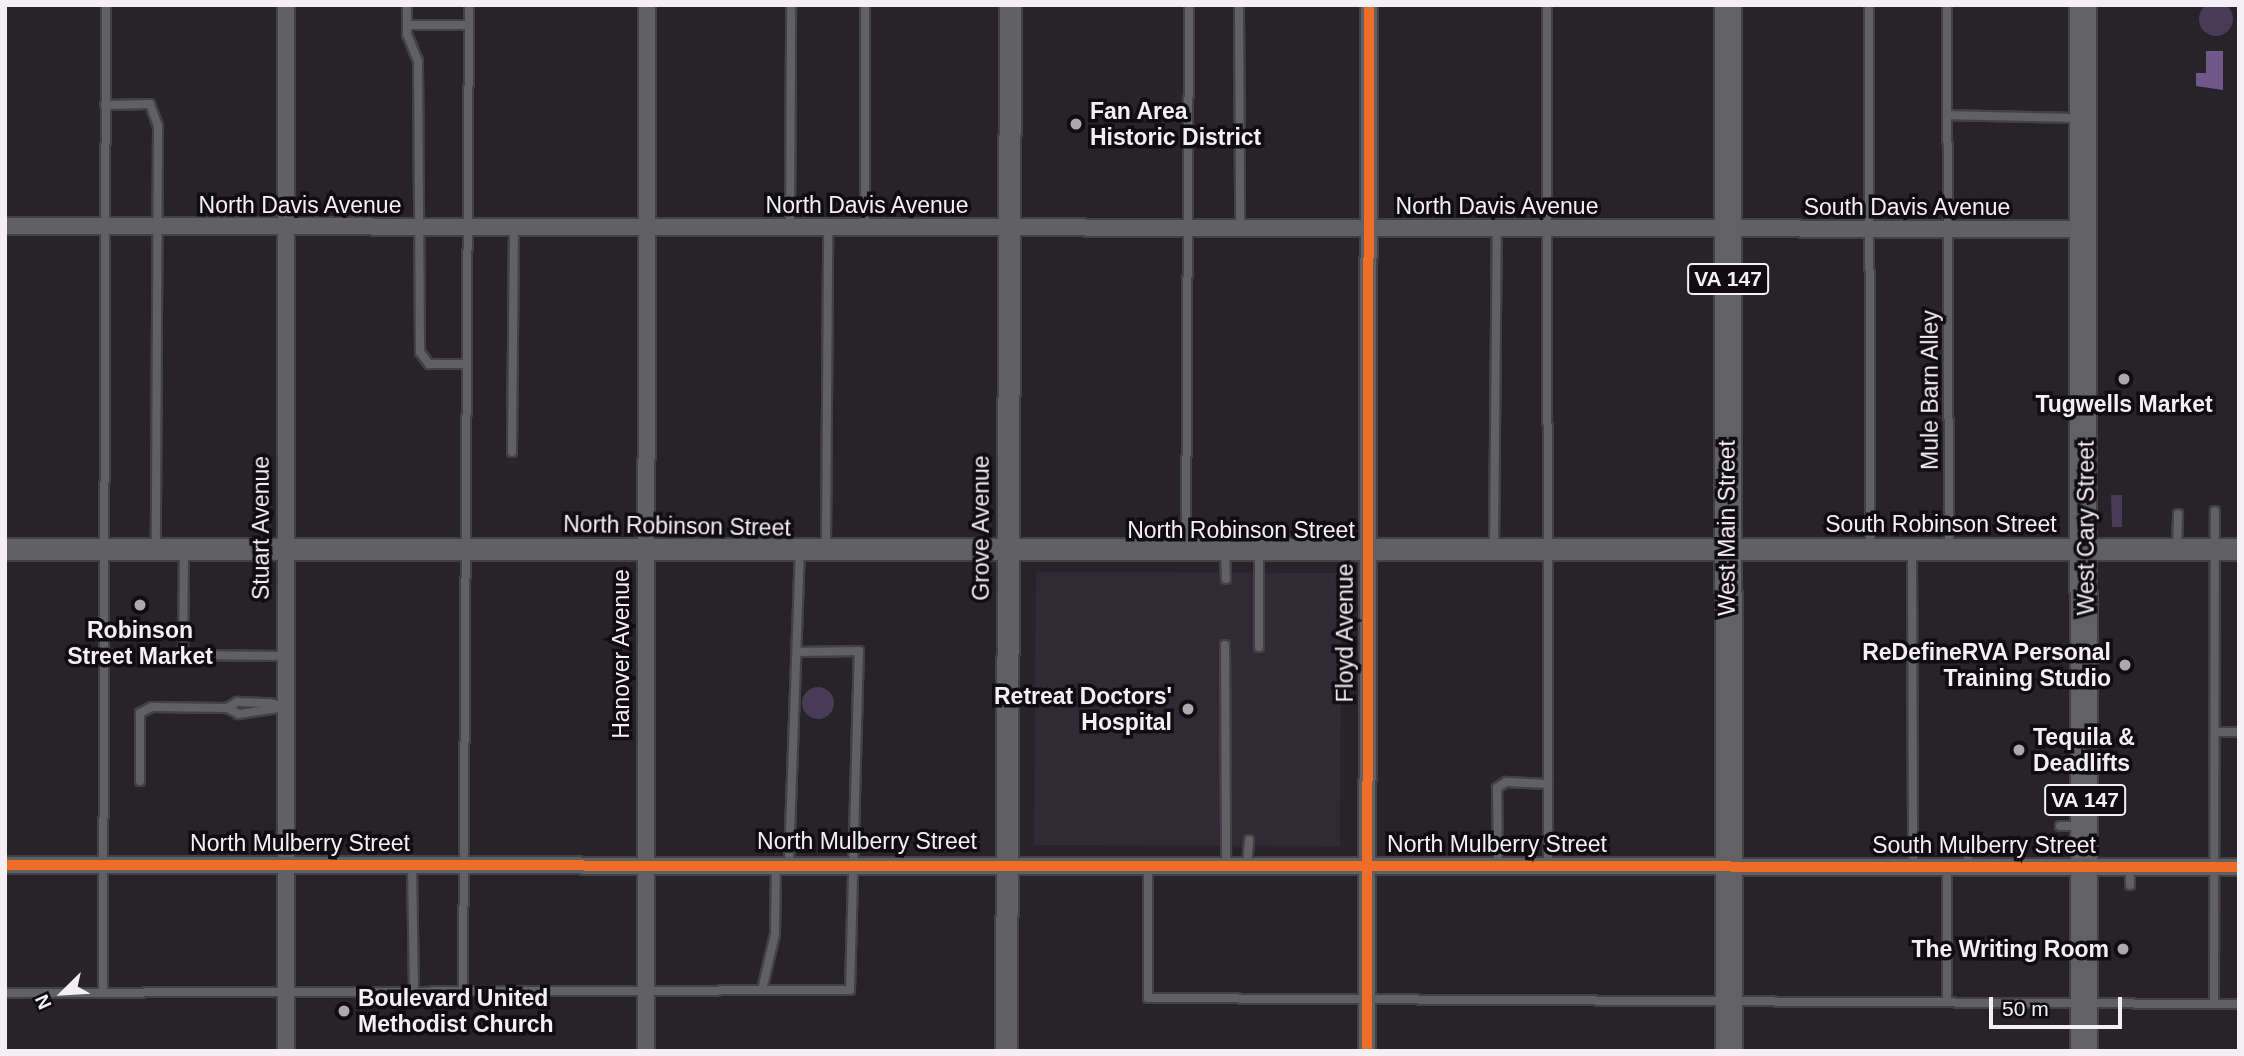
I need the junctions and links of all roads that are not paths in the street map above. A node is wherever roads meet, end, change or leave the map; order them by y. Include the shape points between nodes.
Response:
1 (106, 5) edge
2 (286, 5) edge
3 (407, 5) edge
4 (469, 5) edge
5 (647, 5) edge
6 (791, 5) edge
7 (865, 5) edge
8 (1010, 5) edge
9 (1189, 5) edge
10 (1239, 5) edge
11 (1369, 5) edge
12 (1547, 5) edge
13 (1728, 5) edge
14 (1868, 5) edge
15 (1947, 5) edge
16 (2083, 5) edge
17 (407, 25) junction
18 (469, 25) junction
19 (105, 105) junction
20 (1947, 115) junction
21 (2084, 118) junction
22 (5, 226) edge
23 (105, 226) junction
24 (158, 226) junction
25 (418, 227) junction
26 (467, 227) junction
27 (514, 227) junction
28 (643, 227) junction
29 (790, 228) junction
30 (828, 228) junction
31 (865, 228) junction
32 (1009, 228) junction
33 (1188, 228) junction
34 (1240, 228) junction
35 (1371, 229) junction
36 (1497, 229) junction
37 (1548, 229) junction
38 (1869, 229) junction
39 (1948, 229) junction
40 (2087, 229) junction
41 (284, 231) junction
42 (1728, 231) junction
43 (467, 365) junction
44 (512, 452) dead end
45 (2215, 511) dead end
46 (2178, 514) dead end
47 (5, 549) edge
48 (107, 549) junction
49 (156, 549) junction
50 (184, 549) junction
51 (466, 549) junction
52 (2177, 549) junction
53 (2215, 549) junction
54 (2239, 549) edge
55 (1870, 550) junction
56 (1912, 550) junction
57 (1949, 550) junction
58 (2086, 550) junction
59 (1007, 551) junction
60 (1186, 551) junction
61 (1225, 551) junction
62 (1259, 551) junction
63 (283, 552) junction
64 (644, 552) junction
65 (1366, 552) junction
66 (1494, 552) junction
67 (1548, 552) junction
68 (1727, 552) junction
69 (800, 553) junction
70 (826, 553) junction
71 (1226, 579) dead end
72 (1226, 645) dead end
73 (1259, 647) dead end
74 (799, 652) junction
75 (284, 656) junction
76 (285, 707) junction
77 (2215, 732) junction
78 (2239, 732) edge
79 (140, 781) dead end
80 (1548, 784) junction
81 (1250, 840) dead end
82 (1968, 847) dead end
83 (644, 861) junction
84 (782, 862) junction
85 (854, 862) junction
86 (1009, 863) junction
87 (285, 864) junction
88 (412, 864) junction
89 (464, 864) junction
90 (1148, 864) junction
91 (1226, 864) junction
92 (1247, 864) junction
93 (1366, 864) junction
94 (5, 865) edge
95 (105, 865) junction
96 (1498, 865) junction
97 (1548, 865) junction
98 (1728, 866) junction
99 (1913, 866) junction
100 (1947, 866) junction
101 (1968, 866) junction
102 (2085, 866) junction
103 (2130, 866) junction
104 (2215, 867) junction
105 (2239, 867) edge
106 (2130, 885) dead end
107 (646, 989) junction
108 (414, 990) junction
109 (463, 990) junction
110 (762, 990) junction
111 (286, 991) junction
112 (103, 992) junction
113 (5, 993) edge
114 (1367, 999) junction
115 (1729, 1000) junction
116 (1947, 1000) junction
117 (2084, 1001) junction
118 (2214, 1004) junction
119 (2239, 1004) edge
120 (286, 1051) edge
121 (646, 1051) edge
122 (1006, 1051) edge
123 (1367, 1051) edge
124 (1729, 1051) edge
125 (2084, 1051) edge

1 - 19 lane
2 - 41 street, Stuart Avenue
3 - 17 lane
4 - 18 lane
5 - 28 street, Hanover Avenue
6 - 29 lane
7 - 31 lane
8 - 32 street, Grove Avenue
9 - 33 lane
10 - 34 lane
11 - 35 street, Floyd Avenue
12 - 37 lane
13 - 42 main road, West Main Street / VA 147
14 - 38 lane
15 - 20 lane, Mule Barn Alley
16 - 21 main road, West Cary Street / VA 147
17 - 18 lane
17 - 25 lane via 418,61
18 - 26 lane
19 - 23 lane
19 - 24 lane via 150,104 157,111
20 - 21 lane
20 - 39 lane, Mule Barn Alley
21 - 40 main road, West Cary Street / VA 147
22 - 23 street, North Davis Avenue
23 - 24 street, North Davis Avenue
23 - 48 lane
24 - 41 street, North Davis Avenue
24 - 49 lane
25 - 26 street, North Davis Avenue
25 - 41 street, North Davis Avenue
25 - 43 lane via 422,362
26 - 27 street, North Davis Avenue
26 - 43 lane
27 - 28 street, North Davis Avenue
27 - 44 lane
28 - 29 street, North Davis Avenue
28 - 64 street, Hanover Avenue
29 - 30 street, North Davis Avenue
30 - 31 street, North Davis Avenue
30 - 70 lane
31 - 32 street, North Davis Avenue
32 - 33 street, North Davis Avenue
32 - 59 street, Grove Avenue
33 - 34 street, North Davis Avenue
33 - 60 lane
34 - 35 street, North Davis Avenue
35 - 36 street, North Davis Avenue
35 - 65 street, Floyd Avenue
36 - 37 street, North Davis Avenue
36 - 66 lane
37 - 42 street, North Davis Avenue
37 - 67 lane
38 - 39 street, South Davis Avenue
38 - 42 street, South Davis Avenue
38 - 55 lane
39 - 40 street, South Davis Avenue
39 - 57 lane, Mule Barn Alley
40 - 58 main road, West Cary Street / VA 147
41 - 63 street, Stuart Avenue
42 - 68 main road, West Main Street / VA 147
43 - 51 lane
45 - 53 lane
46 - 52 lane
47 - 48 street, North Robinson Street
48 - 49 street, North Robinson Street
48 - 95 lane
49 - 50 street, North Robinson Street
50 - 63 street, North Robinson Street
50 - 75 lane via 183,655
51 - 63 street, North Robinson Street
51 - 64 street, North Robinson Street
51 - 89 lane
52 - 53 street, South Robinson Street
52 - 58 street, South Robinson Street
53 - 54 street, South Robinson Street
53 - 77 lane
55 - 56 street, South Robinson Street
55 - 68 street, South Robinson Street
56 - 57 street, South Robinson Street
56 - 99 lane
57 - 58 street, South Robinson Street
58 - 102 main road, West Cary Street / VA 147 via 2073,826
59 - 60 street, North Robinson Street
59 - 70 street, North Robinson Street
59 - 86 street, Grove Avenue
60 - 61 street, North Robinson Street
61 - 62 street, North Robinson Street
61 - 71 lane
62 - 65 street, North Robinson Street
62 - 73 lane
63 - 75 street, Stuart Avenue
64 - 69 street, North Robinson Street
64 - 83 street, Hanover Avenue
65 - 66 street, North Robinson Street
65 - 93 street, Floyd Avenue
66 - 67 street, North Robinson Street
67 - 68 street, North Robinson Street
67 - 80 lane
68 - 98 main road, West Main Street / VA 147
69 - 70 street, North Robinson Street
69 - 74 lane
72 - 91 lane
74 - 84 lane
74 - 85 lane via 859,651
75 - 76 street, Stuart Avenue
76 - 79 lane via 237,702 227,708 152,707 140,713
76 - 87 street, Stuart Avenue
77 - 78 lane
77 - 104 lane
80 - 96 lane via 1506,782 1497,788
80 - 97 lane
81 - 92 lane
82 - 101 lane
83 - 84 street, North Mulberry Street
83 - 89 street, North Mulberry Street
83 - 107 street, Hanover Avenue
84 - 85 street, North Mulberry Street
84 - 110 lane via 775,934
85 - 86 street, North Mulberry Street
85 - 110 lane via 850,990
86 - 90 street, North Mulberry Street
86 - 122 street, Grove Avenue
87 - 88 street, North Mulberry Street
87 - 95 street, North Mulberry Street
87 - 111 street, Stuart Avenue
88 - 89 street, North Mulberry Street
88 - 108 lane
89 - 109 lane
90 - 91 street, North Mulberry Street
90 - 114 lane via 1148,998
91 - 92 street, North Mulberry Street
92 - 93 street, North Mulberry Street
93 - 96 street, North Mulberry Street
93 - 114 street, Floyd Avenue
94 - 95 street, North Mulberry Street
95 - 112 lane
96 - 97 street, North Mulberry Street
97 - 98 street, North Mulberry Street
98 - 99 street, South Mulberry Street
98 - 115 main road, West Main Street / VA 147
99 - 100 street, South Mulberry Street
100 - 101 street, South Mulberry Street
100 - 116 lane
101 - 102 street, South Mulberry Street
102 - 103 street, South Mulberry Street
102 - 117 main road, West Cary Street / VA 147
103 - 104 street, South Mulberry Street
103 - 106 lane
104 - 105 street, South Mulberry Street
104 - 118 lane
107 - 109 lane
107 - 110 lane
107 - 121 street, Hanover Avenue
108 - 109 lane
108 - 111 lane
111 - 112 lane
111 - 120 street, Stuart Avenue
112 - 113 lane
114 - 115 lane
114 - 123 street, Floyd Avenue
115 - 116 lane
115 - 124 main road, West Main Street / VA 147
116 - 117 lane
117 - 118 lane
117 - 125 main road, West Cary Street / VA 147
118 - 119 lane

